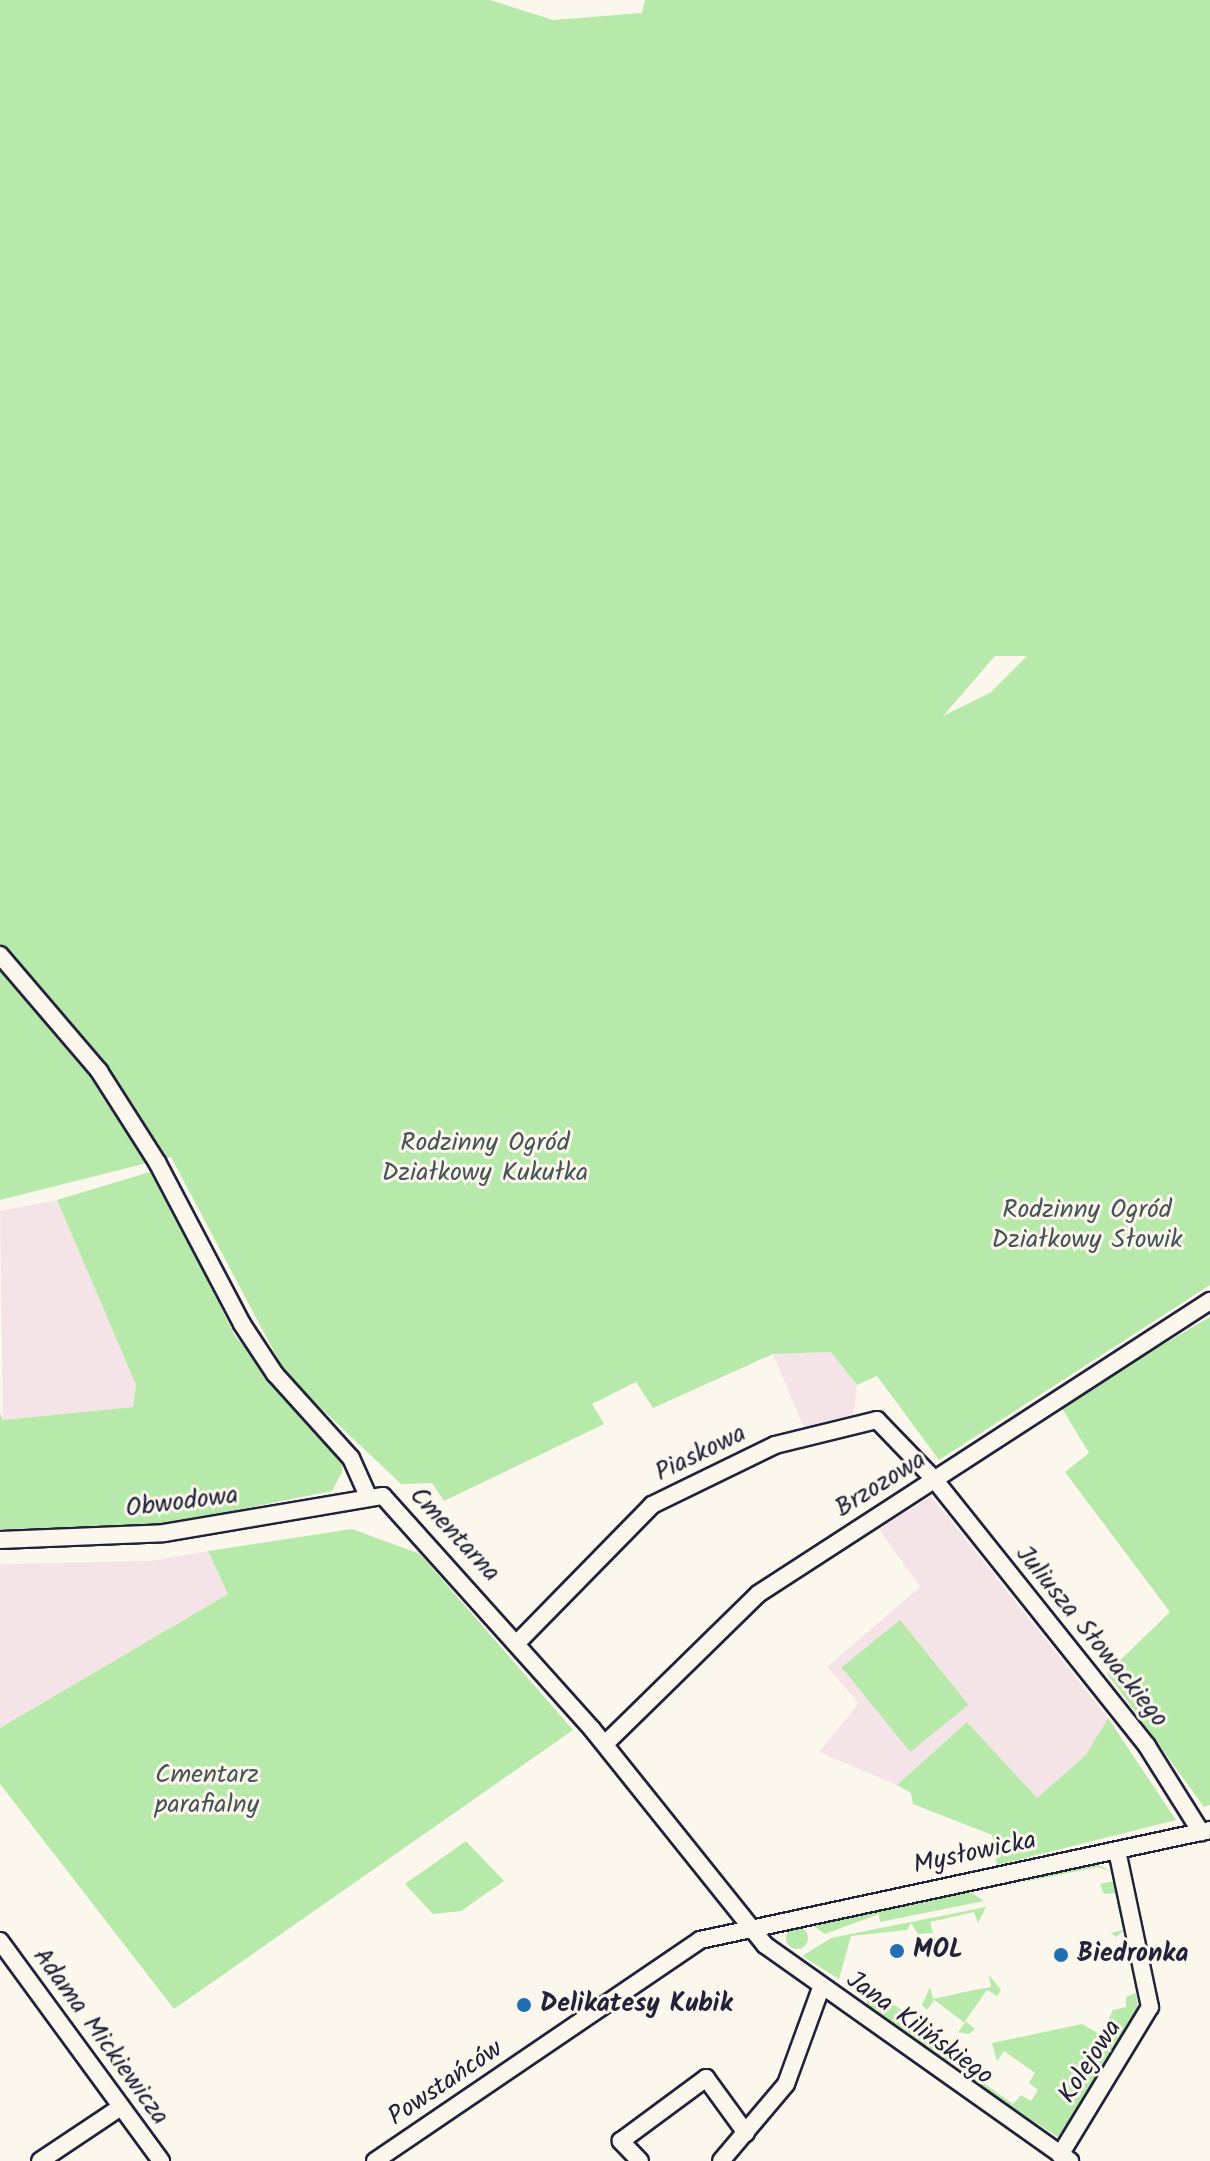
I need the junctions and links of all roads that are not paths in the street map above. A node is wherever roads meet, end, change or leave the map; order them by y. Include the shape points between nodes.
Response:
1 (0, 955) edge
2 (1210, 1301) edge
3 (934, 1479) junction
4 (367, 1494) junction
5 (0, 1540) edge
6 (518, 1642) junction
7 (605, 1744) junction
8 (1206, 1831) edge
9 (1117, 1850) junction
10 (749, 1926) junction
11 (0, 1941) edge
12 (821, 1988) junction
13 (121, 2107) junction
14 (746, 2133) junction
15 (1065, 2158) edge
16 (40, 2161) edge
17 (161, 2161) edge
18 (375, 2161) edge
19 (640, 2161) edge
20 (721, 2161) edge

1 - 4 street, Cmentarna via 99,1071 157,1162 242,1324 275,1374 351,1458
2 - 3 street, Brzozowa
3 - 6 street, Piaskowa via 891,1429 867,1417 733,1461 632,1521
3 - 7 street, Brzozowa via 737,1611
3 - 8 street, Juliusza Słowackiego via 1164,1768
4 - 5 street, Obwodowa via 164,1533
4 - 6 street, Cmentarna via 399,1506
6 - 7 street, Cmentarna
7 - 10 street, Cmentarna
8 - 9 street, Mysłowicka
9 - 10 street, Mysłowicka
9 - 15 street, Kolejowa via 1150,2007
10 - 12 street, Jana Kilińskiego
10 - 18 street, Powstańców via 700,1940
11 - 13 street, Adama Mickiewicza
12 - 14 street via 786,2084
12 - 15 street, Jana Kilińskiego
13 - 16 street
13 - 17 street, Adama Mickiewicza
14 - 19 street via 706,2078 621,2141
14 - 20 street

